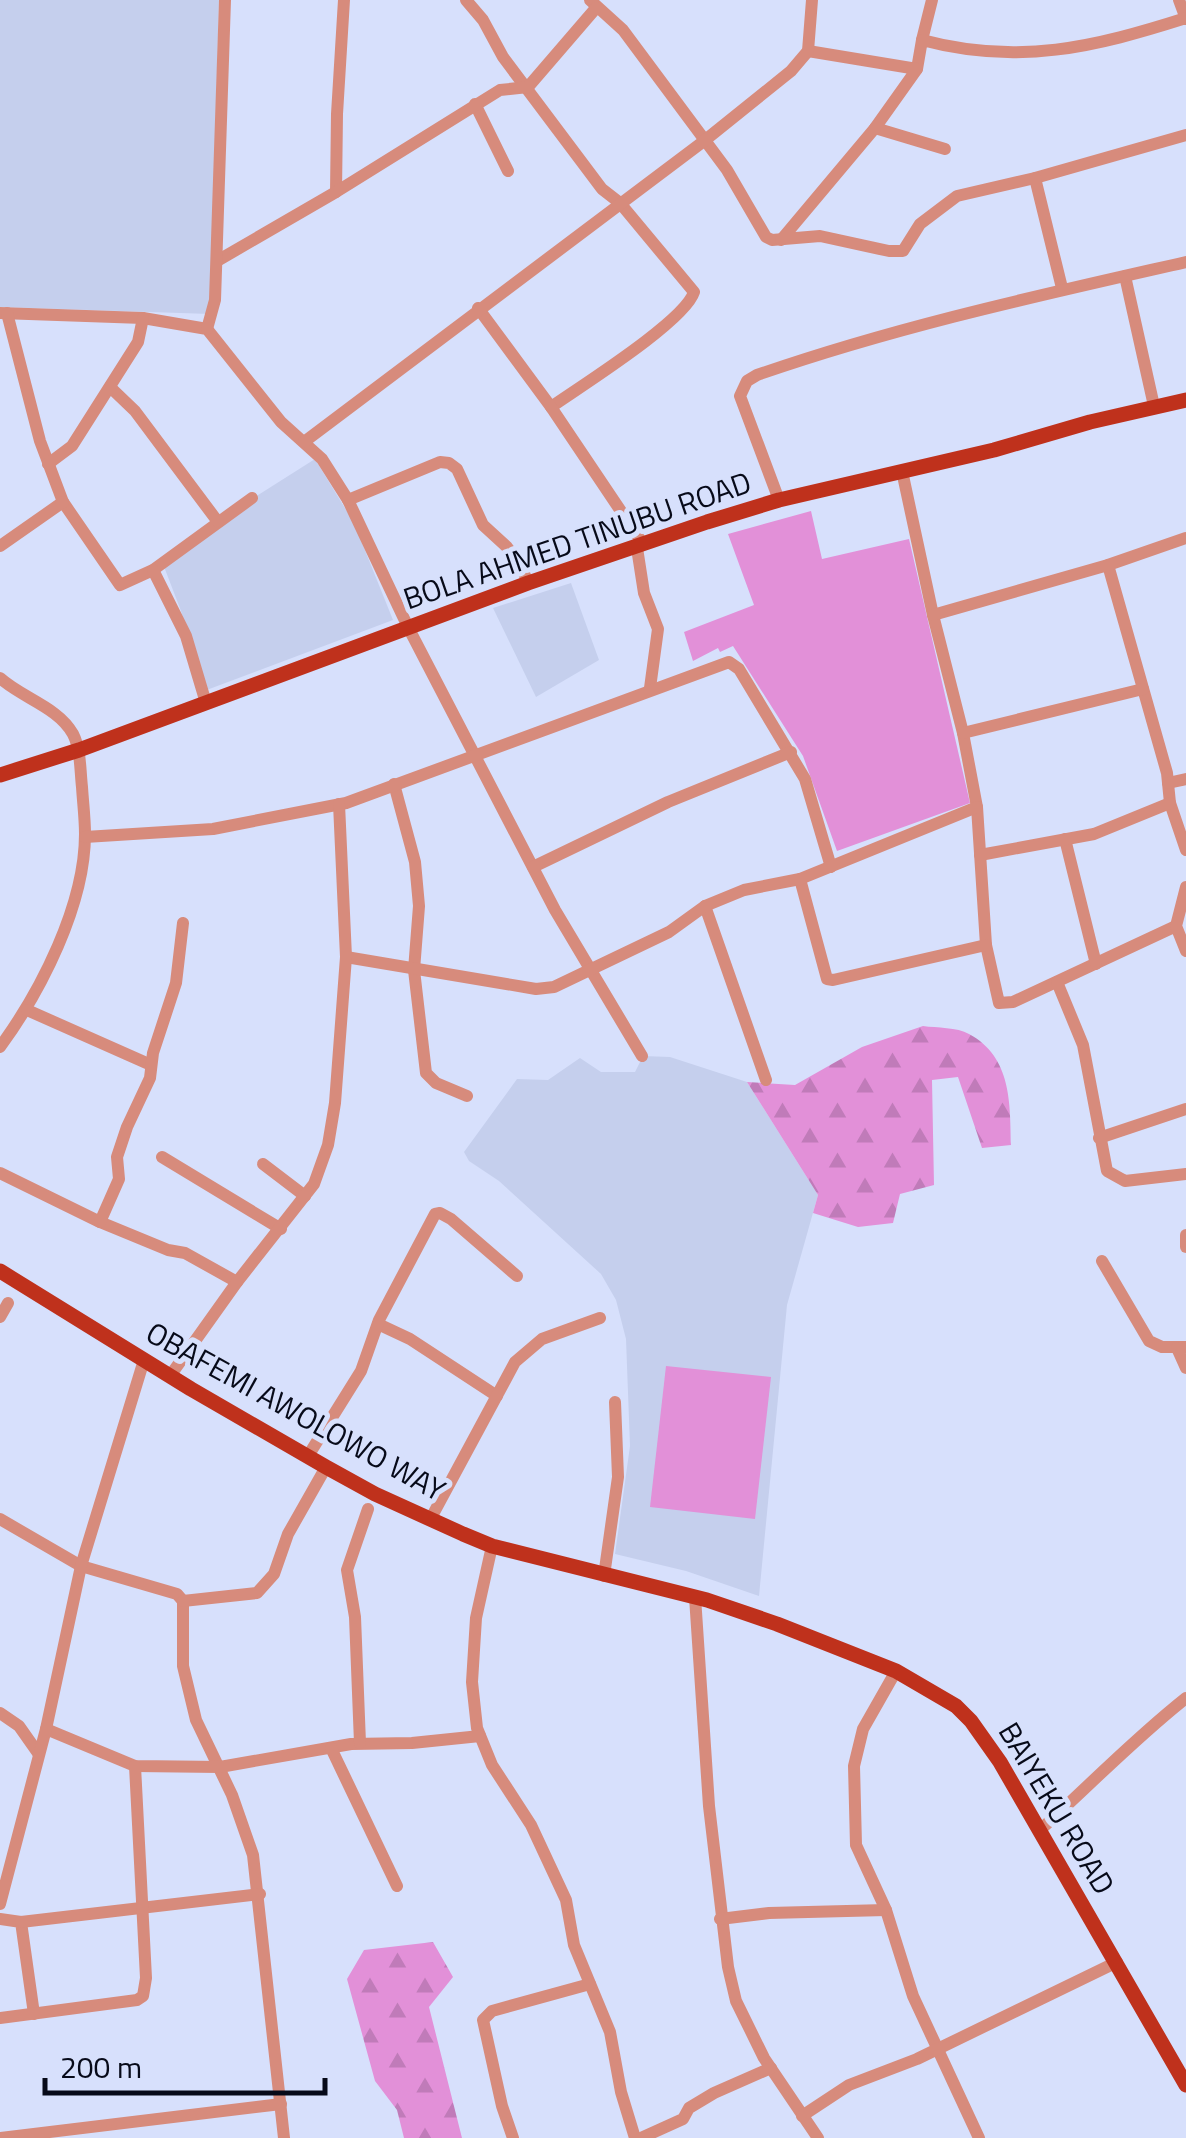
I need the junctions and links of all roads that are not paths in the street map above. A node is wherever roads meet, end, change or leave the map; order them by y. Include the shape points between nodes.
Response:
1 (225, 0) edge
2 (344, 0) edge
3 (466, 0) edge
4 (812, 0) edge
5 (932, 0) edge
6 (1178, 0) edge
7 (593, 4) edge
8 (1186, 18) edge
9 (922, 40) junction
10 (808, 51) junction
11 (917, 70) junction
12 (528, 87) junction
13 (475, 104) junction
14 (875, 128) junction
15 (1186, 135) edge
16 (704, 141) junction
17 (944, 148) dead end
18 (508, 171) dead end
19 (1035, 178) junction
20 (336, 192) junction
21 (620, 202) junction
22 (781, 240) junction
23 (217, 261) junction
24 (1186, 262) edge
25 (1125, 276) junction
26 (1062, 288) junction
27 (478, 308) junction
28 (3, 313) edge
29 (144, 318) junction
30 (207, 328) junction
31 (110, 386) junction
32 (1186, 400) edge
33 (1154, 406) junction
34 (551, 407) junction
35 (304, 442) junction
36 (48, 464) junction
37 (902, 471) junction
38 (252, 498) dead end
39 (348, 500) junction
40 (779, 500) junction
41 (63, 502) junction
42 (218, 522) junction
43 (1186, 538) edge
44 (0, 546) edge
45 (640, 546) junction
46 (1108, 564) junction
47 (153, 570) junction
48 (528, 583) junction
49 (933, 615) junction
50 (408, 627) junction
51 (0, 678) edge
52 (650, 688) junction
53 (1144, 689) junction
54 (206, 703) junction
55 (963, 733) junction
56 (79, 750) junction
57 (791, 752) junction
58 (477, 757) junction
59 (0, 775) edge
60 (1186, 779) edge
61 (1168, 783) junction
62 (394, 784) junction
63 (1170, 803) junction
64 (339, 804) junction
65 (976, 808) junction
66 (85, 837) junction
67 (1065, 840) junction
68 (1186, 850) edge
69 (980, 855) junction
70 (533, 867) junction
71 (832, 867) junction
72 (800, 879) junction
73 (1186, 888) edge
74 (706, 906) junction
75 (182, 923) dead end
76 (1176, 926) junction
77 (986, 945) junction
78 (1186, 951) edge
79 (346, 957) junction
80 (1096, 964) junction
81 (414, 970) junction
82 (592, 971) junction
83 (1057, 982) junction
84 (27, 1010) junction
85 (0, 1047) edge
86 (642, 1056) dead end
87 (151, 1065) junction
88 (766, 1080) dead end
89 (467, 1096) dead end
90 (1186, 1109) edge
91 (1099, 1138) junction
92 (162, 1157) dead end
93 (263, 1164) dead end
94 (0, 1173) edge
95 (1186, 1174) edge
96 (305, 1196) junction
97 (100, 1222) junction
98 (281, 1229) junction
99 (1186, 1235) edge
100 (1186, 1247) edge
101 (1102, 1260) dead end
102 (0, 1271) edge
103 (518, 1276) dead end
104 (238, 1282) junction
105 (8, 1302) dead end
106 (0, 1317) edge
107 (600, 1318) dead end
108 (378, 1324) junction
109 (1182, 1347) edge
110 (144, 1360) junction
111 (1186, 1368) edge
112 (170, 1376) junction
113 (497, 1396) junction
114 (615, 1402) dead end
115 (308, 1456) junction
116 (326, 1467) junction
117 (368, 1509) dead end
118 (431, 1518) junction
119 (0, 1519) edge
120 (492, 1546) junction
121 (80, 1566) junction
122 (604, 1576) junction
123 (695, 1598) junction
124 (183, 1601) junction
125 (896, 1671) junction
126 (1186, 1698) edge
127 (0, 1714) edge
128 (46, 1729) junction
129 (480, 1736) junction
130 (360, 1744) junction
131 (331, 1748) junction
132 (38, 1754) junction
133 (135, 1766) junction
134 (220, 1767) junction
135 (1040, 1830) junction
136 (397, 1886) dead end
137 (260, 1894) junction
138 (0, 1904) edge
139 (140, 1907) junction
140 (886, 1910) junction
141 (0, 1919) edge
142 (720, 1919) junction
143 (21, 1922) junction
144 (1117, 1962) junction
145 (590, 1984) junction
146 (34, 2014) junction
147 (0, 2018) edge
148 (939, 2048) junction
149 (770, 2068) junction
150 (1186, 2085) edge
151 (280, 2104) junction
152 (802, 2116) junction
153 (0, 2138) edge
154 (284, 2138) edge
155 (513, 2138) edge
156 (638, 2138) edge
157 (818, 2138) edge
158 (979, 2138) edge

1 - 23 street
2 - 20 street
3 - 12 street
4 - 10 street
5 - 9 street
6 - 8 street
7 - 12 street
7 - 16 street via 623,30
8 - 9 street via 1110,42 1040,53
9 - 11 street
10 - 11 street
10 - 16 street
11 - 14 street
12 - 13 street via 500,90
12 - 21 street via 602,189
13 - 18 street
13 - 20 street
14 - 17 street
14 - 22 street
15 - 19 street
16 - 21 street
16 - 22 street via 766,237
19 - 22 street via 957,196 920,224 903,251 820,236
19 - 26 street
20 - 23 street
21 - 27 street
21 - 34 street via 694,296
23 - 30 street
24 - 25 street
25 - 26 street
25 - 33 street
26 - 40 street via 830,348 746,381 742,404
27 - 34 street
27 - 35 street
28 - 29 street
28 - 36 street
29 - 30 street
29 - 31 street via 138,342
30 - 35 street
31 - 36 street via 72,446
31 - 42 street
32 - 33 main road, BOLA AHMED TINUBU ROAD
33 - 37 main road, BOLA AHMED TINUBU ROAD
34 - 45 street
35 - 39 street
36 - 41 street
37 - 40 main road, BOLA AHMED TINUBU ROAD
37 - 49 street
38 - 42 street
39 - 48 street via 450,463 486,530 507,547
39 - 50 street
40 - 45 main road, BOLA AHMED TINUBU ROAD
41 - 44 street
41 - 47 street via 120,585
42 - 47 street
43 - 46 street
45 - 48 main road, BOLA AHMED TINUBU ROAD
45 - 52 street via 644,593 658,629
46 - 49 street
46 - 53 street
47 - 54 street via 186,636
48 - 50 main road, BOLA AHMED TINUBU ROAD
49 - 55 street
50 - 54 main road, BOLA AHMED TINUBU ROAD
50 - 58 street
51 - 56 street via 63,720
52 - 57 street via 734,663
52 - 58 street
53 - 55 street
53 - 61 street
54 - 56 main road, BOLA AHMED TINUBU ROAD
55 - 65 street
56 - 59 main road, BOLA AHMED TINUBU ROAD
56 - 66 street
57 - 70 street
57 - 71 street
58 - 62 street
58 - 70 street
60 - 61 street
61 - 63 street
62 - 64 street
62 - 81 street via 415,862
63 - 67 street
63 - 68 street
64 - 66 street via 212,829
64 - 79 street
65 - 69 street
65 - 71 street
66 - 84 street via 72,906
67 - 69 street
67 - 80 street
69 - 77 street
70 - 82 street
71 - 72 street
72 - 74 street
72 - 77 street via 827,979
73 - 76 street
74 - 82 street
74 - 88 street
75 - 87 street via 176,982
76 - 78 street
76 - 80 street
77 - 83 street via 999,1002
79 - 81 street
79 - 96 street via 328,1144
80 - 83 street
81 - 82 street via 544,989
81 - 89 street via 426,1073
82 - 86 street
83 - 91 street via 1082,1045
84 - 85 street
84 - 87 street
87 - 97 street
90 - 91 street
91 - 95 street via 1107,1171 1125,1181
92 - 98 street
93 - 96 street
94 - 97 street
96 - 98 street
97 - 104 street via 184,1253
98 - 104 street
99 - 100 street
101 - 109 street via 1148,1341
102 - 110 main road, OBAFEMI AWOLOWO WAY
103 - 108 street via 438,1212
104 - 112 street
105 - 106 street
107 - 113 street via 542,1339 515,1362
108 - 113 street
108 - 115 street via 361,1371
109 - 111 street
110 - 112 main road, OBAFEMI AWOLOWO WAY
110 - 121 street
112 - 115 main road, OBAFEMI AWOLOWO WAY
113 - 118 street
114 - 122 street via 618,1477
115 - 116 main road, OBAFEMI AWOLOWO WAY
116 - 118 main road, OBAFEMI AWOLOWO WAY
116 - 124 street via 274,1574 257,1593
117 - 130 street via 347,1570
118 - 120 main road, OBAFEMI AWOLOWO WAY
119 - 121 street
120 - 122 main road, OBAFEMI AWOLOWO WAY
120 - 129 street via 476,1618 472,1682
121 - 124 street
121 - 128 street
122 - 123 main road, OBAFEMI AWOLOWO WAY
123 - 125 main road, BAIYEKU ROAD
123 - 142 street
124 - 134 street via 183,1666 196,1720
125 - 135 main road, BAIYEKU ROAD via 972,1721
125 - 140 street via 862,1729 854,1766 856,1844
126 - 135 street
127 - 132 street via 20,1726
128 - 132 street
128 - 133 street
129 - 130 street
129 - 145 street via 566,1900
130 - 131 street
131 - 134 street
131 - 136 street
132 - 138 street
133 - 134 street
133 - 139 street
134 - 137 street via 253,1855
135 - 144 main road, BAIYEKU ROAD
137 - 139 street
137 - 151 street
139 - 143 street
139 - 146 street via 143,1996
140 - 142 street
140 - 148 street via 913,1996
141 - 143 street
142 - 149 street via 736,2000
143 - 146 street
144 - 148 street
144 - 150 main road, BAIYEKU ROAD
145 - 155 street via 492,2011 483,2020
145 - 156 street
146 - 147 street
148 - 152 street via 849,2085
148 - 158 street
149 - 152 street
149 - 156 street
151 - 153 street
151 - 154 street
152 - 157 street

